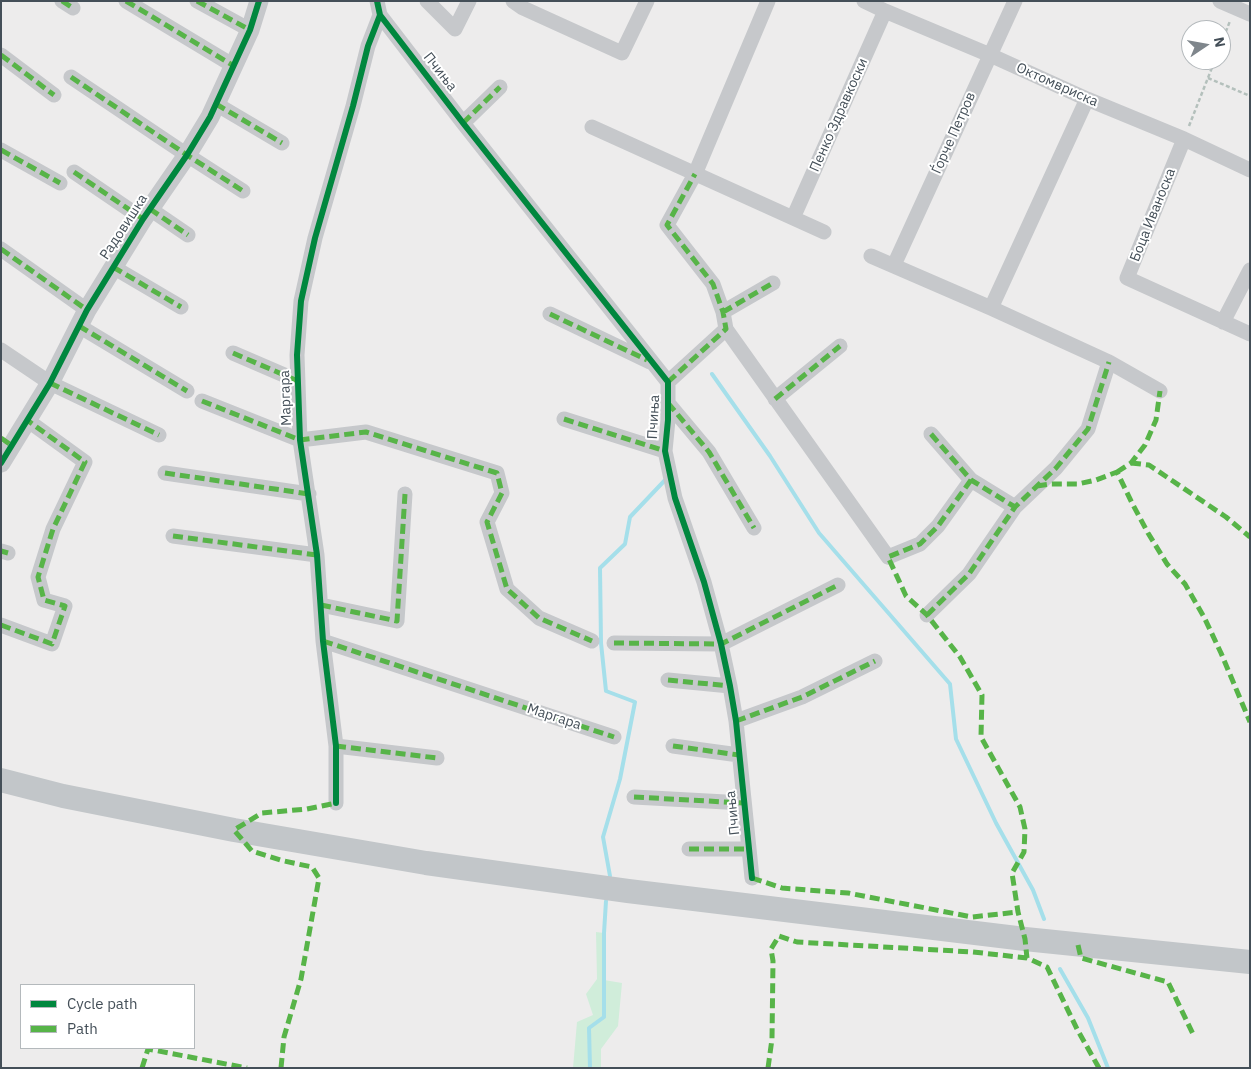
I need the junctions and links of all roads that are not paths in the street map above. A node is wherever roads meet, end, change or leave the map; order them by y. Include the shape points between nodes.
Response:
1 (126, 1) edge
2 (197, 1) edge
3 (259, 1) edge
4 (427, 1) edge
5 (469, 1) edge
6 (647, 1) edge
7 (768, 1) edge
8 (864, 1) edge
9 (1015, 1) edge
10 (1220, 1) edge
11 (521, 3) edge
12 (378, 8) edge
13 (885, 11) junction
14 (1250, 14) edge
15 (250, 30) junction
16 (1, 55) edge
17 (990, 55) junction
18 (234, 66) junction
19 (71, 77) dead end
20 (500, 87) dead end
21 (54, 95) dead end
22 (1087, 99) junction
23 (216, 104) junction
24 (463, 123) junction
25 (592, 127) dead end
26 (1184, 139) junction
27 (282, 143) dead end
28 (1, 150) edge
29 (187, 156) junction
30 (1250, 170) edge
31 (74, 172) dead end
32 (695, 174) junction
33 (60, 183) dead end
34 (243, 191) dead end
35 (146, 214) junction
36 (793, 218) junction
37 (824, 232) dead end
38 (188, 235) dead end
39 (1, 249) edge
40 (871, 256) dead end
41 (894, 265) junction
42 (113, 267) junction
43 (1250, 270) edge
44 (773, 282) dead end
45 (181, 307) dead end
46 (991, 308) junction
47 (723, 312) junction
48 (550, 314) dead end
49 (83, 318) junction
50 (1223, 322) junction
51 (726, 329) junction
52 (1250, 334) edge
53 (840, 346) dead end
54 (1, 350) edge
55 (233, 352) dead end
56 (1109, 362) junction
57 (653, 363) junction
58 (298, 381) junction
59 (50, 382) junction
60 (668, 382) junction
61 (187, 391) dead end
62 (1160, 391) dead end
63 (775, 399) junction
64 (202, 402) dead end
65 (668, 403) junction
66 (564, 419) dead end
67 (27, 420) junction
68 (930, 434) dead end
69 (159, 435) dead end
70 (300, 440) junction
71 (6, 441) edge
72 (665, 452) junction
73 (1, 463) edge
74 (165, 473) dead end
75 (971, 480) junction
76 (308, 494) junction
77 (405, 494) dead end
78 (1015, 507) junction
79 (754, 528) dead end
80 (173, 536) dead end
81 (317, 555) junction
82 (838, 585) dead end
83 (321, 605) junction
84 (926, 614) dead end
85 (1, 624) edge
86 (323, 641) junction
87 (592, 641) dead end
88 (614, 643) dead end
89 (721, 644) junction
90 (875, 661) dead end
91 (668, 680) dead end
92 (730, 686) junction
93 (736, 721) junction
94 (614, 737) dead end
95 (336, 746) junction
96 (673, 746) dead end
97 (739, 755) junction
98 (437, 758) dead end
99 (1, 780) edge
100 (634, 797) dead end
101 (336, 803) dead end
102 (744, 803) junction
103 (689, 849) dead end
104 (750, 849) junction
105 (752, 878) dead end
106 (1250, 962) edge

1 - 18 street
2 - 15 street
3 - 15 street, Радовишка
4 - 5 street via 455,29
6 - 11 street via 622,53
7 - 32 street
8 - 13 street, Октомвриска
9 - 17 street, Ѓорче Петров
10 - 14 street
12 - 24 street, Пчиња
12 - 58 street, Маргара via 301,300
13 - 17 street, Октомвриска
13 - 36 street, Пенко Здравкоски
15 - 18 street, Радовишка
16 - 21 street
17 - 22 street, Октомвриска
17 - 41 street, Ѓорче Петров
18 - 23 street, Радовишка
19 - 29 street
20 - 24 street
22 - 26 street, Октомвриска
22 - 46 street
23 - 27 street
23 - 29 street, Радовишка
24 - 57 street, Пчиња
25 - 32 street
26 - 30 street, Октомвриска
26 - 50 street, Боца Иваноска via 1127,278
28 - 33 street
29 - 34 street
29 - 35 street, Радовишка
31 - 35 street, Радовишка
32 - 36 street
32 - 47 street via 667,225 713,284
35 - 38 street, Радовишка
35 - 42 street, Радовишка
36 - 37 street
39 - 49 street
40 - 41 street
41 - 46 street
42 - 45 street, Радовишка
42 - 49 street, Радовишка
43 - 50 street
44 - 47 street
46 - 56 street
47 - 51 street
48 - 57 street, Пчиња
49 - 59 street, Радовишка
49 - 61 street
50 - 52 street, Боца Иваноска
51 - 60 street, Пчиња
51 - 63 street
53 - 63 street
54 - 59 street
55 - 58 street, Маргара
56 - 62 street
56 - 78 street via 1088,429 1056,468
57 - 60 street, Пчиња
58 - 70 street, Маргара
59 - 67 street, Радовишка
59 - 69 street
60 - 65 street, Пчиња
63 - 75 street via 888,557 920,544 938,526
64 - 70 street, Маргара
65 - 72 street, Пчиња
65 - 79 street, Пчиња via 708,452
66 - 72 street, Пчиња
67 - 71 street, Радовишка
67 - 85 street via 85,462 53,529 38,577 44,600 65,606 52,644
68 - 75 street
70 - 76 street, Маргара
70 - 87 street, Маргара via 366,432 497,474 502,493 487,522 508,589 539,618
71 - 73 street, Радовишка
72 - 89 street, Пчиња via 674,498 704,582
74 - 76 street
75 - 78 street
76 - 81 street, Маргара
77 - 83 street via 396,621
78 - 84 street via 969,574
80 - 81 street
81 - 83 street, Маргара
82 - 89 street
83 - 86 street, Маргара
86 - 94 street, Маргара
86 - 95 street, Маргара
88 - 89 street
89 - 92 street, Пчиња
90 - 93 street via 802,697
91 - 92 street
92 - 93 street, Пчиња
93 - 97 street, Пчиња
95 - 98 street
95 - 101 street, Маргара
96 - 97 street
97 - 102 street, Пчиња
99 - 106 main road via 63,796 224,828 426,863 1015,938
100 - 102 street, Пчиња
102 - 104 street, Пчиња
103 - 104 street, Пчиња
104 - 105 street, Пчиња

